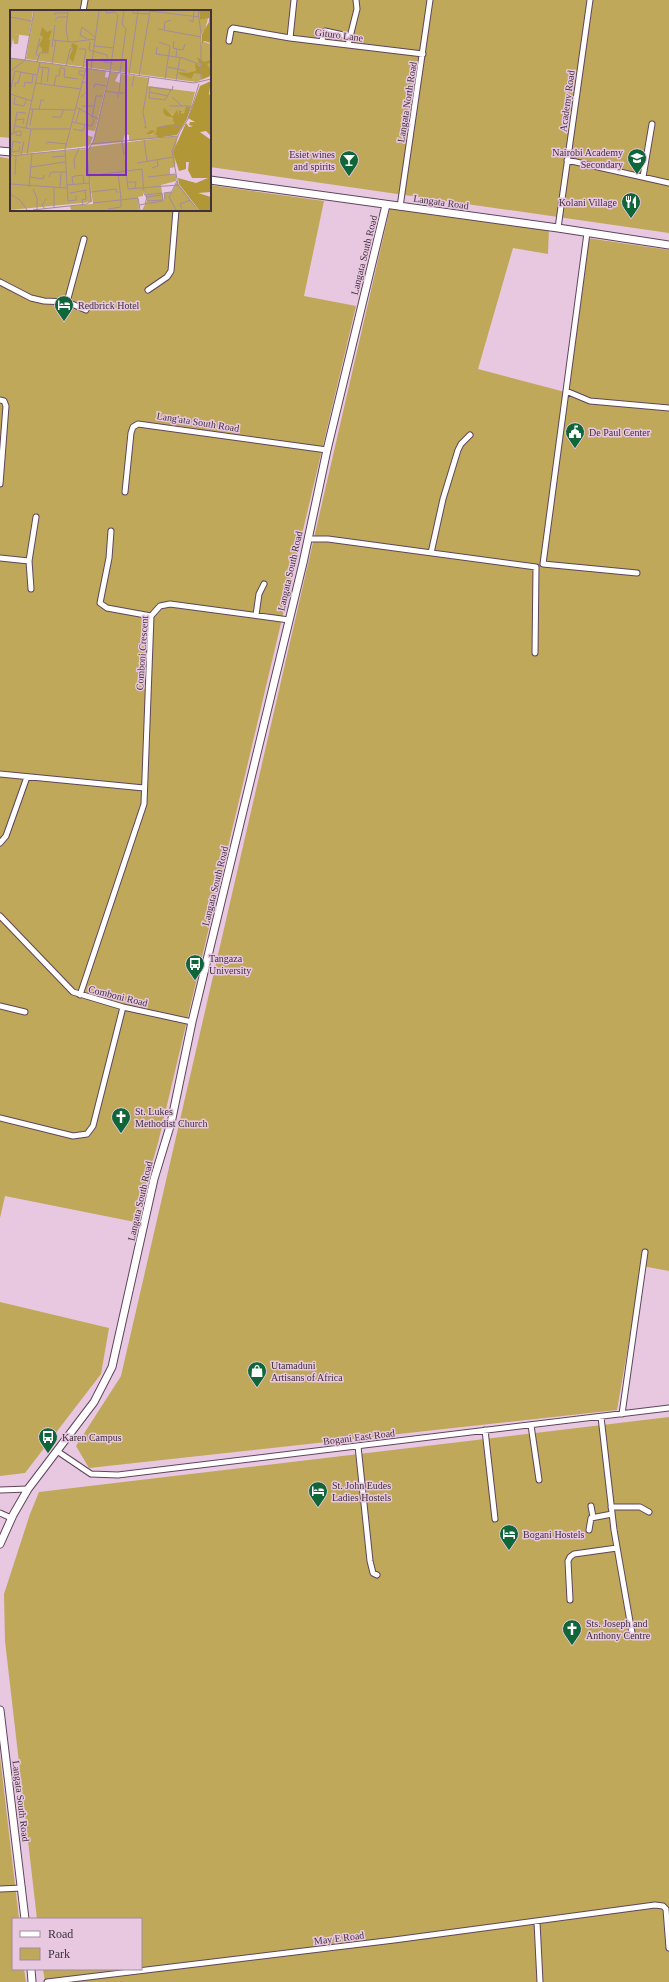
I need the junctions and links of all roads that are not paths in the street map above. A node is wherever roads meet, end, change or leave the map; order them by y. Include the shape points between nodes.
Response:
1 (85, 0) edge
2 (294, 0) edge
3 (356, 0) edge
4 (430, 0) edge
5 (590, 0) edge
6 (83, 10) edge
7 (348, 36) dead end
8 (290, 38) junction
9 (229, 41) dead end
10 (322, 42) junction
11 (348, 45) junction
12 (423, 54) junction
13 (652, 124) dead end
14 (0, 150) edge
15 (10, 152) edge
16 (567, 160) junction
17 (643, 177) junction
18 (211, 180) edge
19 (669, 183) edge
20 (386, 205) junction
21 (400, 206) junction
22 (176, 211) edge
23 (558, 228) junction
24 (587, 233) junction
25 (84, 239) dead end
26 (669, 245) edge
27 (0, 282) edge
28 (148, 290) dead end
29 (67, 302) junction
30 (86, 310) dead end
31 (566, 391) junction
32 (0, 400) edge
33 (669, 408) edge
34 (470, 435) dead end
35 (327, 450) junction
36 (0, 484) edge
37 (125, 492) dead end
38 (36, 517) dead end
39 (111, 532) dead end
40 (308, 539) junction
41 (431, 553) junction
42 (0, 558) edge
43 (29, 561) junction
44 (637, 573) dead end
45 (264, 584) dead end
46 (31, 589) dead end
47 (256, 615) junction
48 (151, 616) junction
49 (289, 620) junction
50 (535, 653) dead end
51 (0, 774) edge
52 (27, 777) junction
53 (144, 788) junction
54 (0, 843) edge
55 (0, 916) edge
56 (80, 995) junction
57 (0, 1006) edge
58 (123, 1007) junction
59 (25, 1012) dead end
60 (192, 1022) junction
61 (0, 1118) edge
62 (645, 1252) dead end
63 (669, 1408) edge
64 (622, 1414) junction
65 (601, 1417) junction
66 (531, 1425) junction
67 (485, 1430) junction
68 (358, 1446) junction
69 (58, 1451) junction
70 (539, 1480) dead end
71 (28, 1489) junction
72 (0, 1490) edge
73 (591, 1506) dead end
74 (611, 1507) junction
75 (649, 1512) dead end
76 (0, 1513) edge
77 (612, 1514) junction
78 (593, 1517) junction
79 (11, 1518) junction
80 (495, 1519) dead end
81 (590, 1530) dead end
82 (0, 1544) edge
83 (617, 1548) junction
84 (377, 1575) dead end
85 (570, 1600) dead end
86 (632, 1633) dead end
87 (0, 1710) edge
88 (22, 1888) junction
89 (0, 1889) edge
90 (668, 1909) edge
91 (25, 1918) edge
92 (537, 1922) junction
93 (669, 1948) edge
94 (31, 1970) edge
95 (32, 1982) edge
96 (47, 1982) edge
97 (540, 1982) edge

1 - 6 street
2 - 8 street
3 - 11 street via 357,9
4 - 12 street, Langata North Road
5 - 16 street, Academy Road
7 - 10 street via 325,32
8 - 9 street, Gituro Lane via 233,28
8 - 10 street, Gituro Lane
10 - 11 street, Gituro Lane
11 - 12 street, Gituro Lane
12 - 21 street, Langata North Road
13 - 17 street
14 - 15 street
16 - 17 street
16 - 23 street, Academy Road
17 - 19 street
18 - 20 street, Langata Road
20 - 21 street, Langata Road
20 - 35 street, Langata South Road
21 - 23 street, Langata Road
22 - 28 street via 170,271 167,277
23 - 24 street, Langata Road
24 - 26 street, Langata Road
24 - 31 street
25 - 29 street
27 - 29 street via 37,300
29 - 30 street
31 - 33 street via 590,400
31 - 44 street via 543,564
32 - 36 street via 4,401 6,406
34 - 41 street via 458,450 443,499
35 - 37 street, Lang'ata South Road via 138,424 133,427 131,433
35 - 40 street, Langata South Road
38 - 43 street
39 - 48 street via 109,558 100,603 107,608
40 - 41 street via 328,538
40 - 49 street, Langata South Road
41 - 50 street via 536,567
42 - 43 street
43 - 46 street
45 - 47 street via 259,594
47 - 48 street, Comboni Crescent via 170,604 160,606
47 - 49 street, Comboni Crescent
48 - 53 street, Comboni Crescent
49 - 60 street, Langata South Road
51 - 52 street
52 - 53 street
52 - 54 street via 6,836
53 - 56 street, Comboni Crescent via 144,804
55 - 56 street, Comboni Road via 66,986
56 - 58 street, Comboni Road
57 - 59 street
58 - 60 street, Comboni Road
58 - 61 street via 93,1126 88,1134 81,1137 73,1136
60 - 69 street, Langata South Road via 171,1123 154,1179 112,1367 94,1402
62 - 64 street
63 - 64 street, Bogani East Road
64 - 65 street, Bogani East Road
65 - 66 street, Bogani East Road
65 - 74 street
66 - 67 street, Bogani East Road
66 - 70 street
67 - 68 street, Bogani East Road
67 - 80 street
68 - 69 street, Bogani East Road via 107,1476 90,1474
68 - 84 street via 370,1562 373,1572
69 - 71 street, Langata South Road
71 - 72 street
71 - 79 street, Langata South Road
73 - 78 street
74 - 75 street via 640,1507
74 - 77 street
76 - 79 street
77 - 78 street
77 - 83 street
78 - 81 street via 589,1520
79 - 82 street, Langata South Road
83 - 85 street via 570,1556
83 - 86 street
87 - 88 street, Langata South Road
88 - 89 street
88 - 91 street, Langata South Road
90 - 92 street, May E Road via 656,1905
90 - 93 street
92 - 96 street, May E Road
92 - 97 street
94 - 95 street

